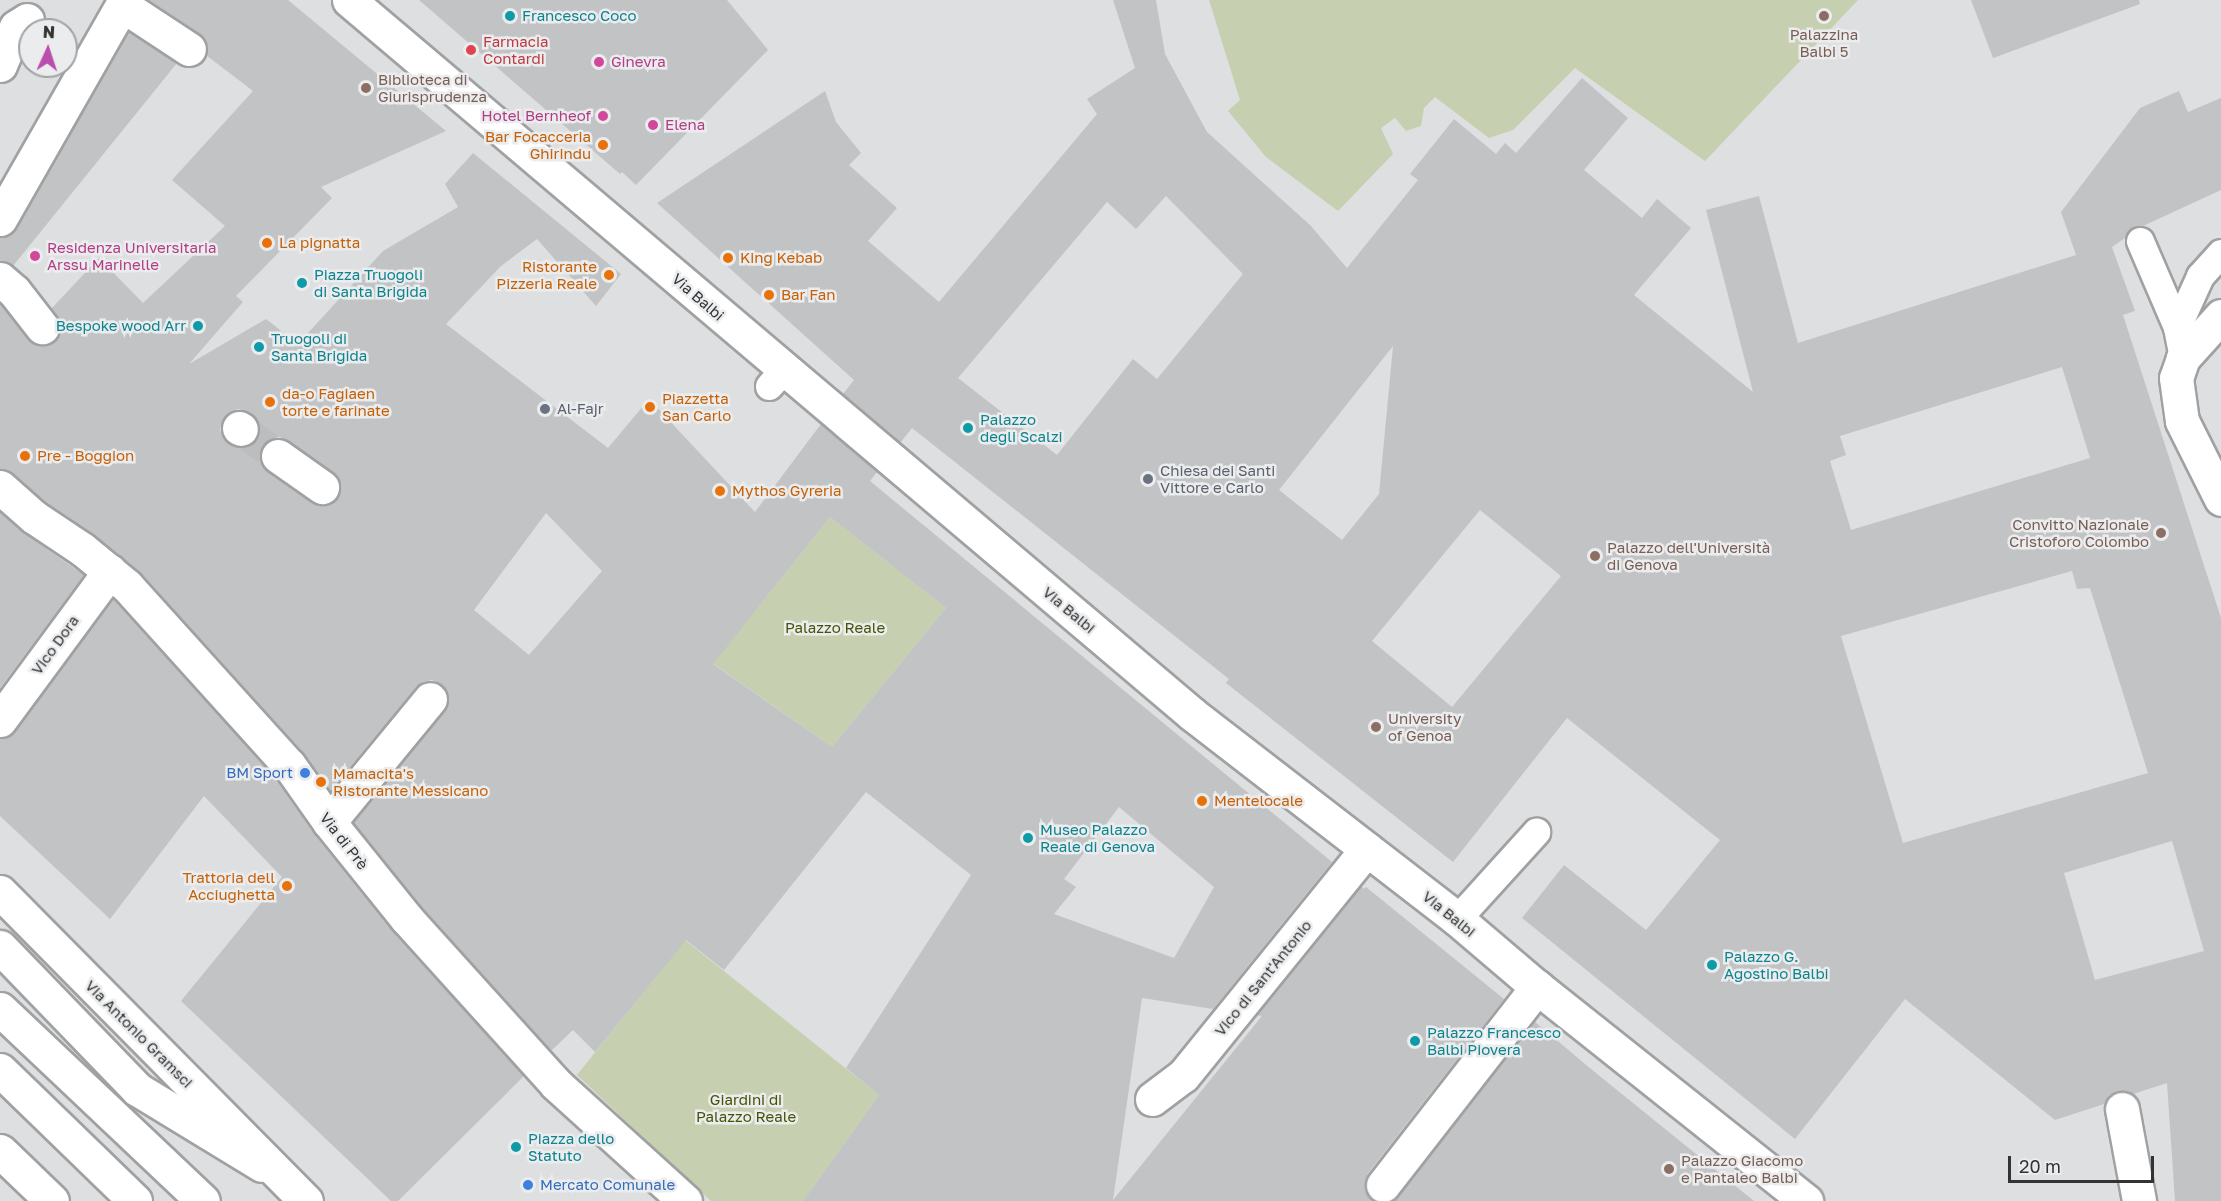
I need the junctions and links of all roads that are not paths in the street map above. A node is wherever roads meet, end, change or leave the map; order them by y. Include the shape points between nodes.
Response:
1 (349, 0) edge
2 (18, 26) edge
3 (189, 49) dead end
4 (0, 65) edge
5 (0, 219) edge
6 (2140, 242) dead end
7 (2221, 254) edge
8 (0, 279) edge
9 (2221, 316) edge
10 (42, 327) dead end
11 (2180, 343) junction
12 (278, 456) tunnel mouth
13 (0, 487) edge
14 (322, 487) dead end
15 (2221, 499) edge
16 (110, 571) junction
17 (430, 699) dead end
18 (0, 720) edge
19 (328, 822) junction
20 (1536, 832) dead end
21 (1367, 849) junction
22 (0, 892) edge
23 (1457, 919) junction
24 (0, 947) edge
25 (1537, 987) junction
26 (0, 1009) edge
27 (0, 1070) edge
28 (1152, 1099) dead end
29 (2122, 1109) dead end
30 (0, 1150) edge
31 (279, 1175) junction
32 (1383, 1185) dead end
33 (52, 1201) edge
34 (135, 1201) edge
35 (202, 1201) edge
36 (306, 1201) edge
37 (685, 1201) edge
38 (1806, 1201) edge
39 (2139, 1201) edge

1 - 21 main road, Via Balbi via 477,106 776,378 1192,714
2 - 4 main road
3 - 5 main road via 122,5
6 - 11 lane
7 - 11 lane via 2200,276
8 - 10 main road
9 - 11 main road
11 - 15 main road via 2176,378 2182,421
12 - 14 main road
13 - 16 main road, Via di Prè via 34,517
16 - 18 main road, Vico Dora
16 - 19 main road, Via di Prè via 288,765
17 - 19 main road
19 - 37 main road, Via di Prè via 407,919 556,1084
20 - 23 lane
21 - 23 main road, Via Balbi
21 - 28 main road, Vico di Sant'Antonio via 1183,1076
22 - 31 main road, Via Antonio Gramsci
23 - 25 main road, Via Balbi
24 - 31 main road, Via Antonio Gramsci via 137,1089
25 - 32 main road
25 - 38 main road, Via Balbi
26 - 35 main road
27 - 34 main road
29 - 39 main road
30 - 33 main road
31 - 36 main road, Via Antonio Gramsci

